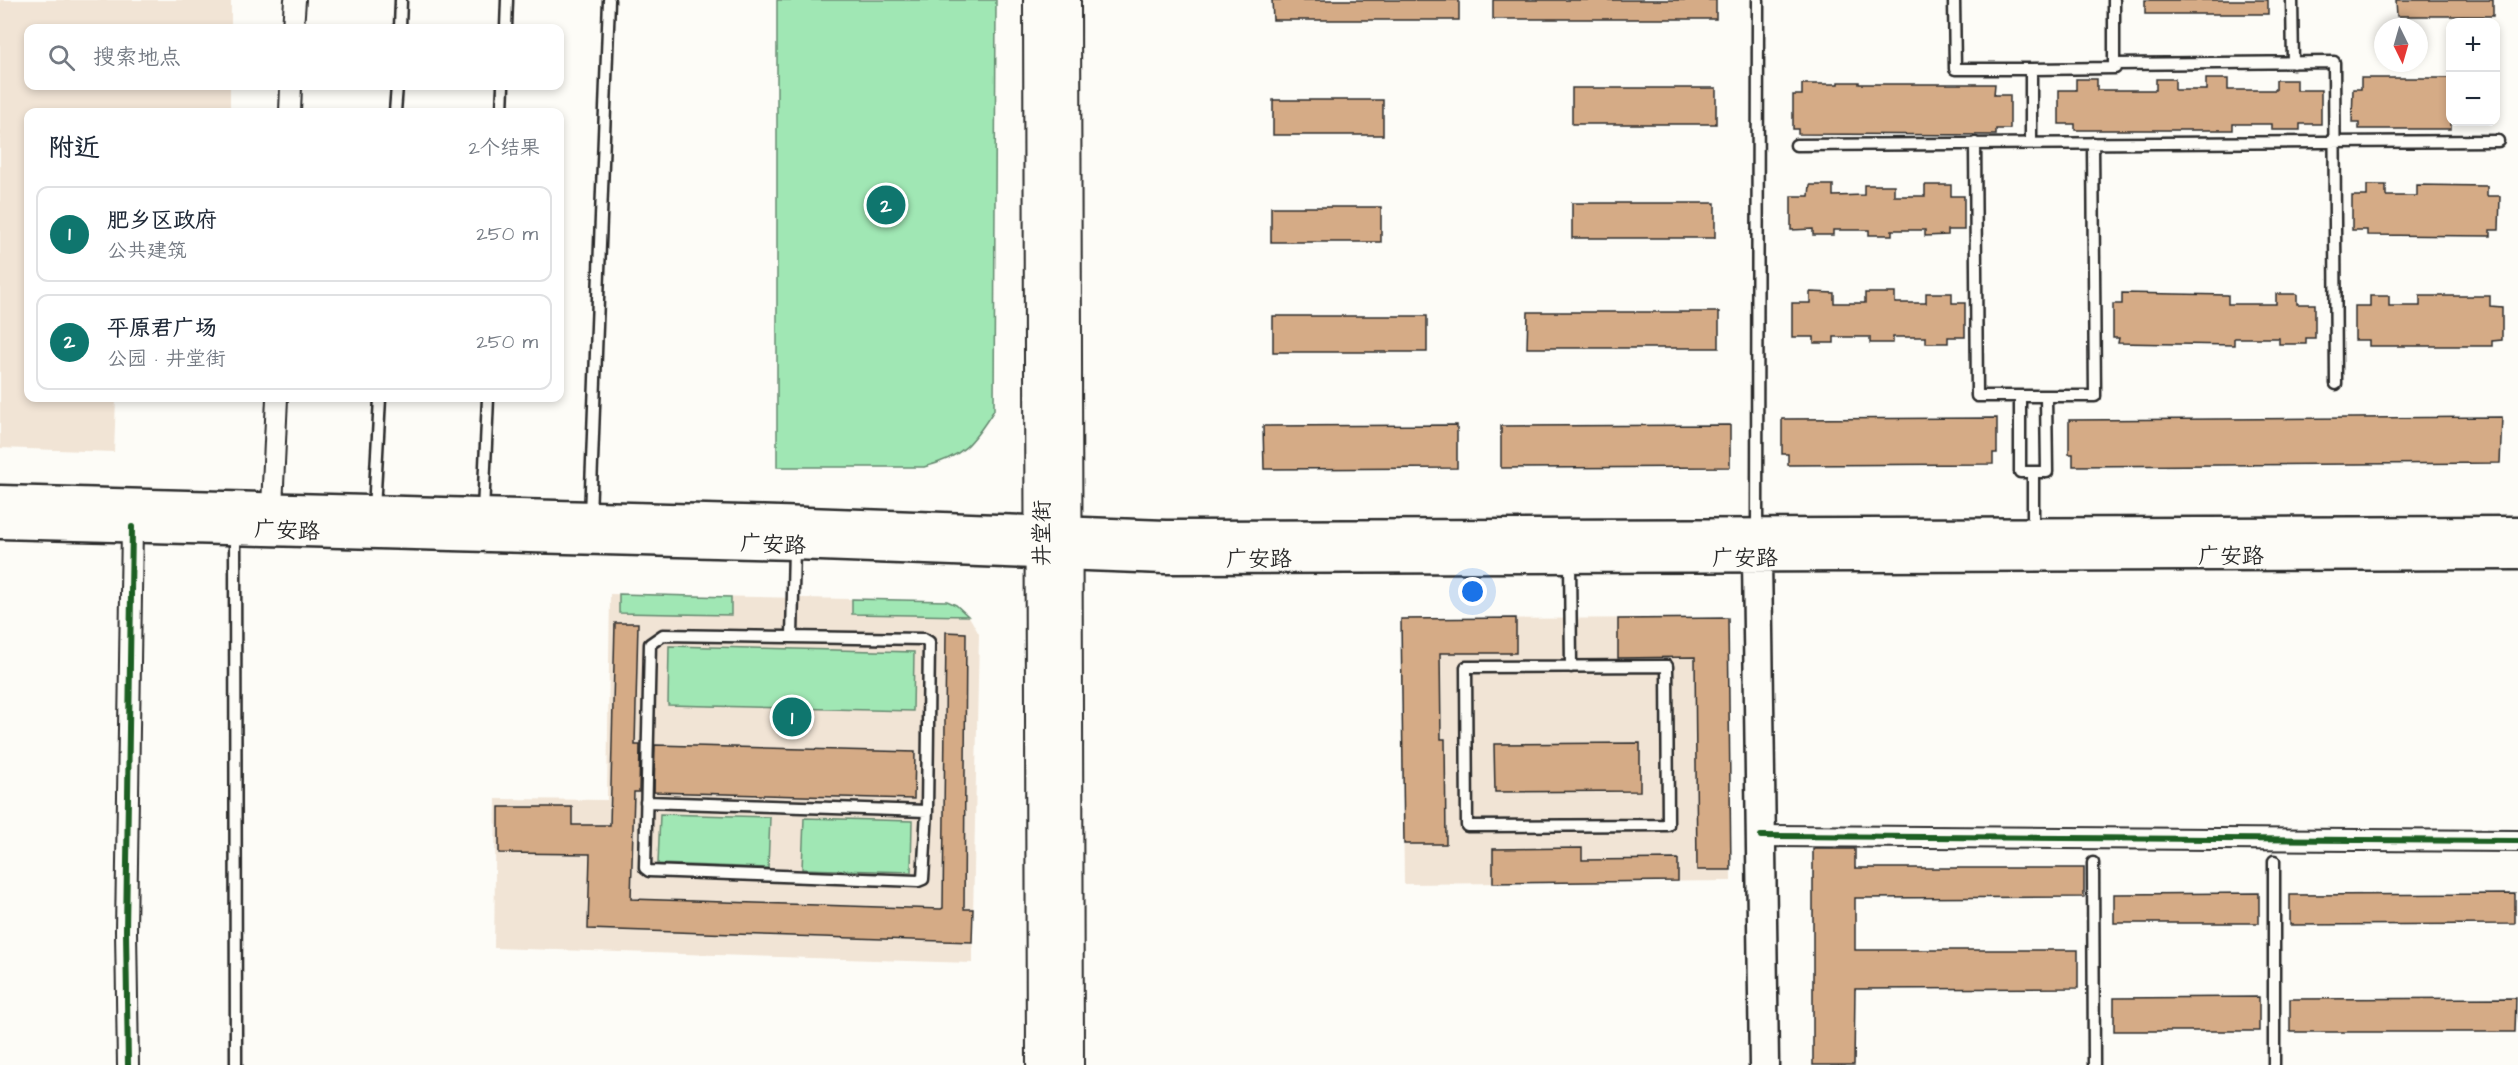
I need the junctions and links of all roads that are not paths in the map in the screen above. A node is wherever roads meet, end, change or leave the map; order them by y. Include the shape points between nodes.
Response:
1 (295, 0) edge
2 (401, 0) edge
3 (507, 0) edge
4 (609, 0) edge
5 (1040, 0) edge
6 (1064, 0) edge
7 (1758, 0) edge
8 (1954, 0) edge
9 (2114, 0) edge
10 (2292, 0) edge
11 (293, 24) edge
12 (400, 24) edge
13 (506, 24) edge
14 (2293, 63) junction
15 (2114, 64) junction
16 (2031, 69) junction
17 (291, 90) edge
18 (397, 90) edge
19 (503, 90) edge
20 (290, 108) edge
21 (395, 108) edge
22 (502, 108) edge
23 (2498, 141) dead end
24 (2335, 142) junction
25 (2031, 143) junction
26 (2093, 143) junction
27 (1975, 144) junction
28 (1796, 145) dead end
29 (2336, 384) dead end
30 (2020, 396) junction
31 (2046, 396) junction
32 (277, 402) edge
33 (380, 402) edge
34 (488, 402) edge
35 (2033, 472) junction
36 (0, 500) edge
37 (272, 507) junction
38 (374, 510) junction
39 (483, 513) junction
40 (590, 516) junction
41 (0, 524) edge
42 (132, 527) junction
43 (235, 530) junction
44 (2518, 531) edge
45 (2033, 533) junction
46 (1053, 543) junction
47 (794, 545) junction
48 (1757, 546) junction
49 (2518, 555) edge
50 (1570, 558) junction
51 (792, 637) junction
52 (1571, 667) junction
53 (646, 802) junction
54 (927, 811) junction
55 (1761, 836) junction
56 (2518, 841) edge
57 (2274, 861) dead end
58 (2093, 862) dead end
59 (128, 1065) edge
60 (236, 1065) edge
61 (1043, 1065) edge
62 (1067, 1065) edge
63 (1764, 1065) edge
64 (2094, 1065) edge
65 (2274, 1065) edge

1 - 11 street
2 - 12 lane
3 - 13 lane
4 - 40 lane
5 - 46 main road, 井堂街
6 - 46 main road, 井堂街
7 - 48 lane
8 - 16 lane via 1955,69
9 - 15 lane
10 - 14 lane
14 - 15 lane
14 - 24 lane via 2334,62
15 - 16 lane via 2115,68
16 - 25 lane
17 - 20 street
18 - 21 lane
19 - 22 lane
23 - 24 lane
24 - 26 lane
24 - 29 lane
25 - 26 lane
25 - 27 lane
26 - 31 lane via 2094,396
27 - 28 lane
27 - 30 lane via 1977,396
30 - 31 lane
30 - 35 lane via 2020,472
31 - 35 lane via 2047,472
32 - 37 street
33 - 38 lane
34 - 39 lane
35 - 45 lane
36 - 37 main road, 广安路
37 - 38 main road, 广安路
38 - 39 main road, 广安路
39 - 40 main road, 广安路
40 - 46 main road, 广安路
41 - 42 main road, 广安路
42 - 43 main road, 广安路
42 - 59 street
43 - 47 main road, 广安路
43 - 60 lane
44 - 45 main road, 广安路
45 - 48 main road, 广安路
46 - 47 main road, 广安路
46 - 48 main road, 广安路 via 1166,535
46 - 50 main road, 广安路 via 1165,559
46 - 61 main road, 井堂街
46 - 62 main road, 井堂街
47 - 51 lane
48 - 49 main road, 广安路
48 - 50 main road, 广安路
48 - 55 main road
50 - 52 lane
51 - 53 lane via 663,635 650,644
51 - 54 lane via 929,642
52 - 52 lane via 1466,667 1467,826 1668,825 1667,666
53 - 54 lane
53 - 54 lane via 645,863 649,871 918,881 923,879 926,869
55 - 56 street
55 - 63 main road
57 - 65 lane
58 - 64 lane

